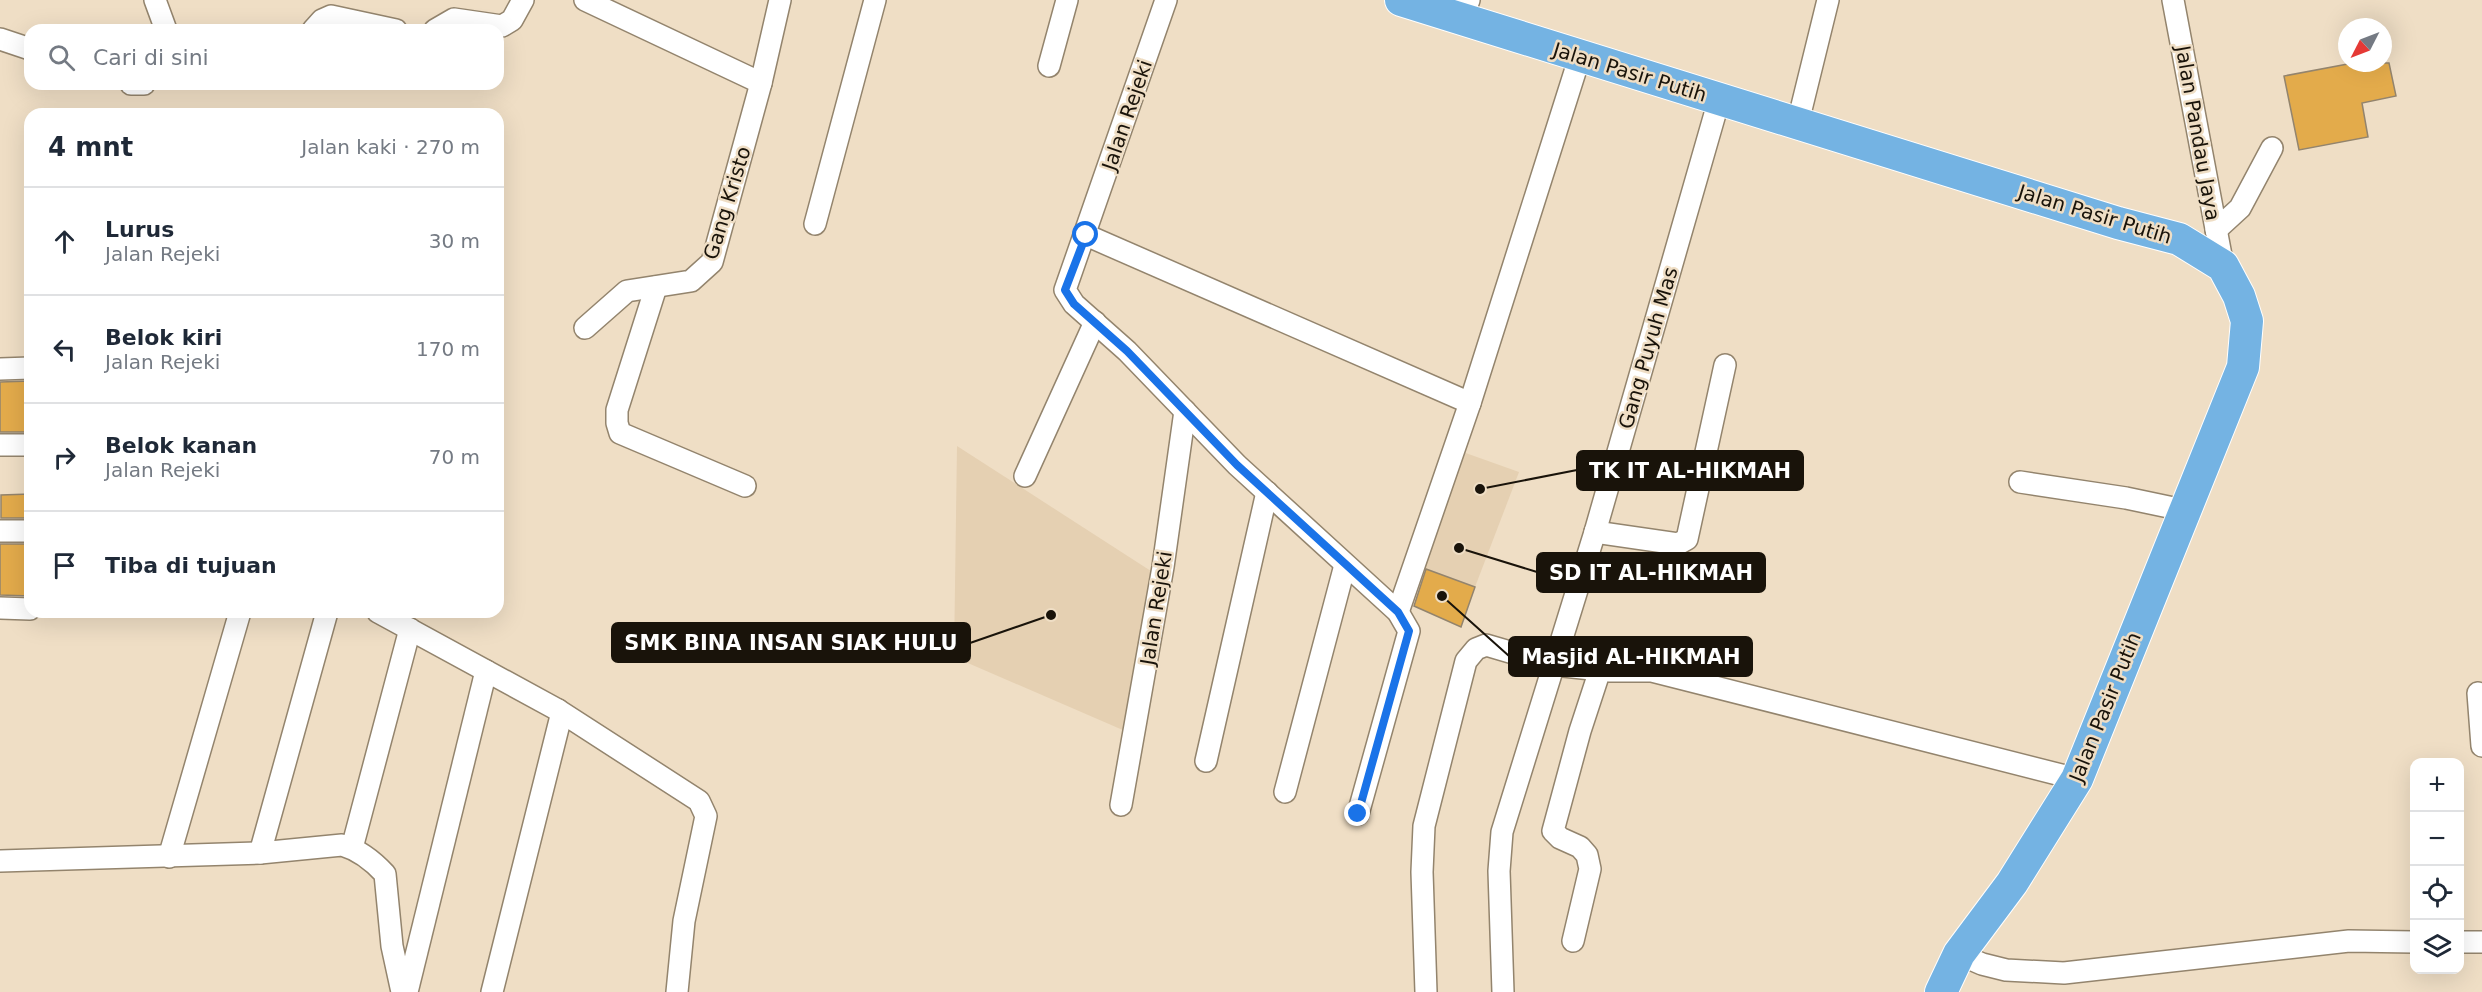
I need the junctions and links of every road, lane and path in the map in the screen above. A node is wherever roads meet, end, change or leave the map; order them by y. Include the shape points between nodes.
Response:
1 (155, 0) edge
2 (523, 0) edge
3 (585, 0) edge
4 (780, 0) edge
5 (875, 0) edge
6 (1067, 0) edge
7 (1166, 0) edge
8 (1401, 0) edge
9 (1827, 0) edge
10 (2173, 0) edge
11 (1465, 10) edge
12 (164, 24) edge
13 (318, 24) edge
14 (368, 24) edge
15 (442, 24) edge
16 (488, 24) edge
17 (504, 25) edge
18 (0, 39) edge
19 (24, 47) edge
20 (1580, 56) junction
21 (1049, 66) dead end
22 (761, 83) junction
23 (1719, 100) junction
24 (1798, 122) junction
25 (2272, 148) dead end
26 (815, 224) dead end
27 (2216, 230) junction
28 (1086, 235) junction
29 (2223, 266) junction
30 (656, 287) junction
31 (1095, 322) junction
32 (585, 328) dead end
33 (1725, 365) dead end
34 (24, 368) edge
35 (0, 369) edge
36 (1470, 403) junction
37 (1185, 411) junction
38 (0, 445) edge
39 (24, 445) edge
40 (1025, 476) dead end
41 (2020, 482) dead end
42 (745, 486) dead end
43 (1267, 492) junction
44 (2184, 510) junction
45 (0, 531) edge
46 (24, 531) edge
47 (1595, 532) junction
48 (1345, 566) junction
49 (0, 608) edge
50 (24, 609) edge
51 (1398, 612) junction
52 (238, 618) edge
53 (325, 618) edge
54 (389, 618) edge
55 (410, 629) junction
56 (1554, 665) junction
57 (1600, 670) junction
58 (486, 671) junction
59 (2478, 693) dead end
60 (558, 710) junction
61 (2482, 746) edge
62 (1206, 761) dead end
63 (2077, 779) junction
64 (1285, 792) dead end
65 (1120, 805) dead end
66 (1358, 814) dead end
67 (352, 848) junction
68 (260, 853) junction
69 (169, 857) junction
70 (0, 861) edge
71 (1573, 941) dead end
72 (2410, 942) edge
73 (2464, 942) edge
74 (2482, 942) edge
75 (1959, 954) junction
76 (402, 992) edge
77 (407, 992) edge
78 (492, 992) edge
79 (677, 992) edge
80 (1426, 992) edge
81 (1503, 992) edge
82 (1941, 992) edge

1 - 12 street
2 - 17 street via 512,20
3 - 22 street
4 - 22 street, Gang Kristo
5 - 26 street
6 - 21 street
7 - 28 street, Jalan Rejeki
8 - 11 highway, Jalan Pasir Putih
9 - 24 street
10 - 27 street, Jalan Pandau Jaya
11 - 20 highway, Jalan Pasir Putih
13 - 14 street via 331,16
15 - 16 street via 454,19
18 - 19 street
20 - 23 highway, Jalan Pasir Putih
20 - 36 street
22 - 30 street, Gang Kristo via 712,262 691,281
23 - 24 highway, Jalan Pasir Putih
23 - 47 street, Gang Puyuh Mas
24 - 29 highway, Jalan Pasir Putih via 2179,239
25 - 27 street via 2240,208
27 - 29 street, Jalan Pandau Jaya
28 - 31 street, Jalan Rejeki via 1065,290 1074,304
28 - 36 street
29 - 44 highway, Jalan Pasir Putih via 2247,321 2243,367
30 - 32 street, Gang Kristo via 624,293
30 - 42 street via 617,410 620,433
31 - 37 street, Jalan Rejeki
31 - 40 street
33 - 47 street via 1687,539 1678,544
34 - 35 street
36 - 51 street
37 - 43 street, Jalan Rejeki
37 - 65 street, Jalan Rejeki via 1163,567
38 - 39 street
41 - 44 street
43 - 48 street, Jalan Rejeki
43 - 62 street
44 - 63 highway, Jalan Pasir Putih
45 - 46 street
47 - 56 street, Gang Puyuh Mas
48 - 51 street, Jalan Rejeki
48 - 64 street
49 - 50 street
51 - 66 street, Jalan Rejeki via 1409,638
52 - 69 street
53 - 68 street
54 - 55 street
55 - 58 street
55 - 67 street
56 - 57 street
56 - 80 street via 1486,645 1476,648 1466,661 1424,826
56 - 81 street, Gang Puyuh Mas via 1502,832 1499,871
57 - 63 street via 1652,671
57 - 71 street via 1553,831 1580,847 1587,855 1590,869
58 - 60 street
58 - 77 street
59 - 61 street
60 - 78 street via 561,716
60 - 79 street via 699,801 706,816 684,921
63 - 75 highway, Jalan Pasir Putih via 2012,882
67 - 68 street via 342,845
67 - 76 street via 385,874
68 - 69 street
69 - 70 street
72 - 75 street via 2349,941 2064,973 2006,970
73 - 74 street
75 - 82 highway, Jalan Pasir Putih

